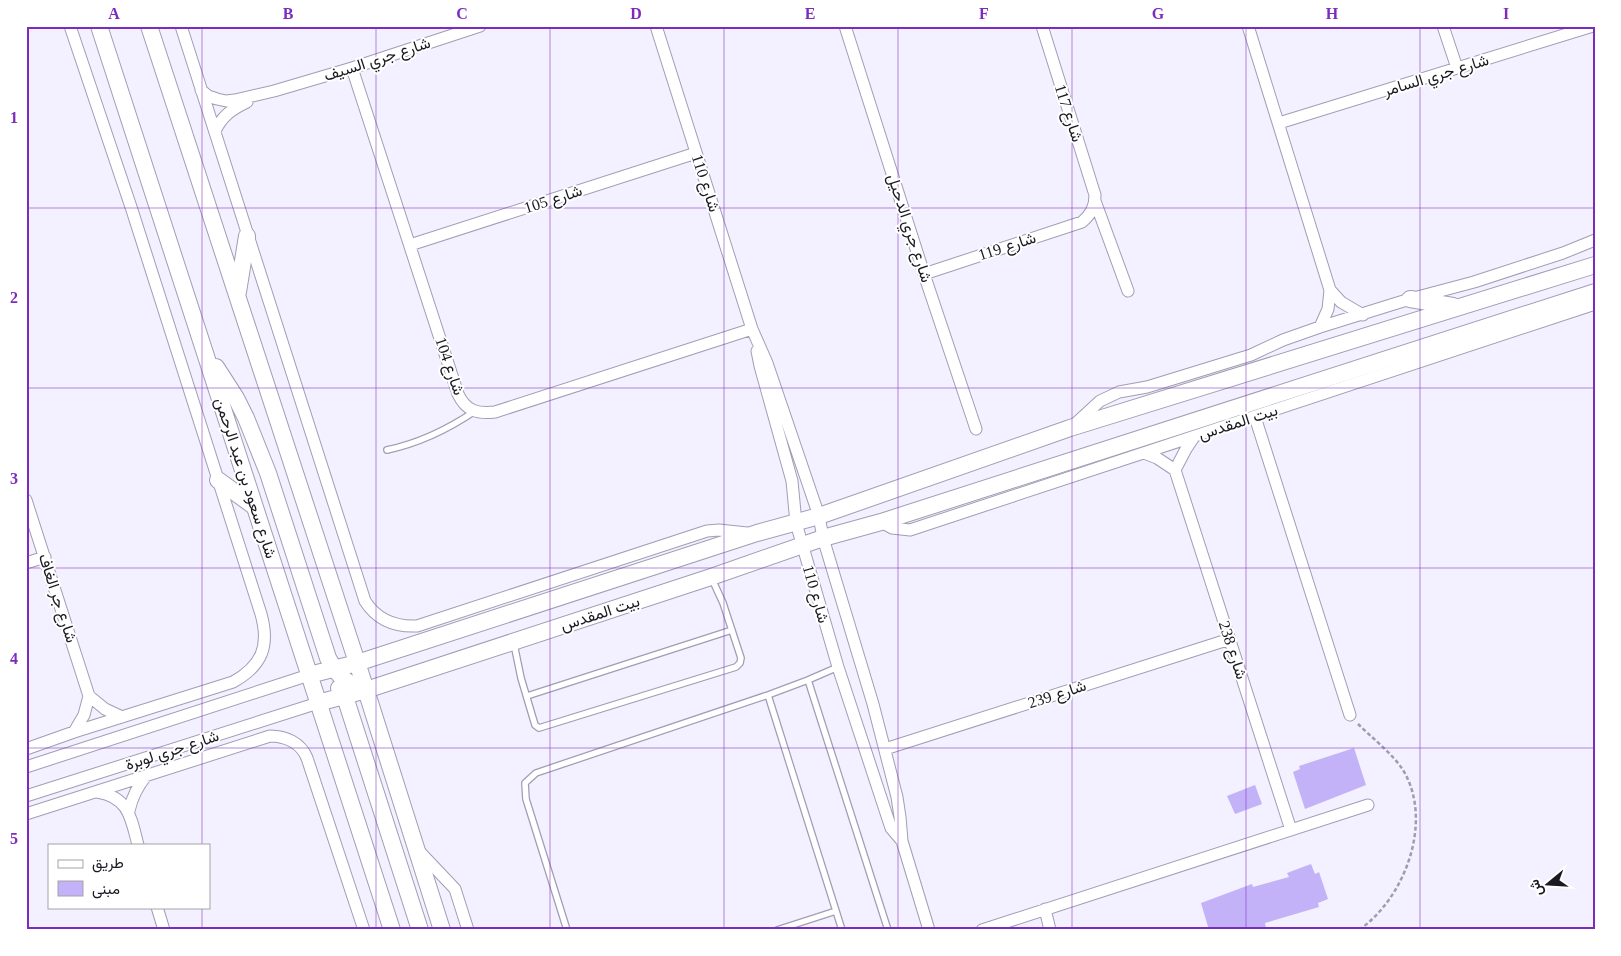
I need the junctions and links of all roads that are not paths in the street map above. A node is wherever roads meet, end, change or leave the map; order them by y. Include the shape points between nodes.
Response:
1 (70, 26) edge
2 (100, 26) edge
3 (149, 26) edge
4 (181, 26) edge
5 (480, 26) edge
6 (656, 26) edge
7 (845, 26) edge
8 (1042, 26) edge
9 (1248, 26) edge
10 (1444, 26) edge
11 (1593, 26) edge
12 (352, 68) junction
13 (1457, 68) junction
14 (201, 90) junction
15 (274, 91) junction
16 (1279, 123) junction
17 (215, 131) junction
18 (696, 153) junction
19 (1095, 200) junction
20 (247, 236) junction
21 (1595, 240) edge
22 (410, 244) junction
23 (1595, 265) edge
24 (924, 274) junction
25 (1330, 290) junction
26 (1128, 291) dead end
27 (238, 296) junction
28 (1410, 299) junction
29 (1593, 299) edge
30 (1460, 307) junction
31 (1363, 314) junction
32 (1320, 327) junction
33 (754, 334) junction
34 (203, 346) junction
35 (475, 411) junction
36 (1255, 416) junction
37 (1070, 428) junction
38 (976, 429) dead end
39 (1194, 437) junction
40 (387, 450) dead end
41 (1144, 453) junction
42 (1175, 470) junction
43 (218, 480) junction
44 (26, 500) edge
45 (255, 506) junction
46 (819, 516) junction
47 (881, 522) junction
48 (796, 523) junction
49 (757, 533) junction
50 (823, 538) junction
51 (802, 546) junction
52 (45, 557) junction
53 (26, 563) edge
54 (711, 577) junction
55 (732, 630) junction
56 (1230, 639) junction
57 (514, 641) junction
58 (357, 663) junction
59 (838, 666) junction
60 (334, 669) junction
61 (309, 675) junction
62 (808, 680) junction
63 (366, 690) junction
64 (768, 695) junction
65 (89, 696) junction
66 (344, 696) junction
67 (527, 696) junction
68 (318, 703) junction
69 (1350, 715) road end
70 (122, 717) junction
71 (74, 732) junction
72 (26, 749) edge
73 (885, 749) junction
74 (26, 767) edge
75 (146, 776) junction
76 (96, 792) junction
77 (26, 796) edge
78 (1368, 805) dead end
79 (128, 811) junction
80 (26, 814) edge
81 (1291, 830) junction
82 (902, 841) junction
83 (138, 844) edge
84 (416, 848) junction
85 (157, 908) edge
86 (1045, 910) junction
87 (836, 911) junction
88 (391, 929) edge
89 (164, 930) edge
90 (364, 930) edge
91 (420, 930) edge
92 (442, 930) edge
93 (468, 930) edge
94 (567, 930) edge
95 (777, 930) edge
96 (842, 930) edge
97 (888, 930) edge
98 (929, 930) edge
99 (982, 930) edge
100 (1050, 930) edge

1 - 43 street, شارع سعود بن عبد الرحمن
2 - 34 street, شارع سعود بن عبد الرحمن
3 - 27 street
4 - 14 street
5 - 12 street, شارع جري السيف
6 - 18 street, شارع 110
7 - 24 street, شارع جري الدحيل
8 - 19 street, شارع 117
9 - 16 street
10 - 13 street
11 - 13 street, شارع جري السامر
12 - 15 street, شارع جري السيف
12 - 22 street, شارع 104
13 - 16 street, شارع جري السامر
14 - 15 street, شارع جري السيف via 208,96 226,101
14 - 17 street
15 - 17 street, شارع جري السيف via 230,110
16 - 25 street
17 - 20 street
18 - 22 street, شارع 105
18 - 33 street, شارع 110
19 - 24 street, شارع 119 via 1094,208 1082,222
19 - 26 street, شارع 117
20 - 27 street
20 - 49 street, بيت المقدس via 365,601 376,615 392,624 417,626 706,531
21 - 28 street, بيت المقدس via 1474,282
22 - 35 street, شارع 104 via 458,394 465,406
23 - 30 street, بيت المقدس
24 - 38 street, شارع جري الدحيل
25 - 31 street via 1341,302
25 - 32 street via 1328,310
27 - 58 street
28 - 30 street
28 - 31 street, بيت المقدس
29 - 36 street, بيت المقدس
29 - 47 street, بيت المقدس
30 - 37 street, بيت المقدس
31 - 32 street, بيت المقدس
32 - 37 street, بيت المقدس via 1252,355 1147,387 1119,392 1100,401
33 - 35 street, شارع 104 via 495,412
33 - 46 street, شارع 110
33 - 48 street, شارع 110 via 792,481
34 - 45 street, شارع سعود بن عبد الرحمن
34 - 60 street via 236,398 257,442
35 - 40 lane via 433,436
36 - 39 street, بيت المقدس
36 - 69 street
37 - 46 street, بيت المقدس
39 - 41 street, بيت المقدس
39 - 42 street
41 - 42 street
41 - 47 street, بيت المقدس via 910,530 892,528
42 - 56 street, شارع 238
43 - 45 street
43 - 70 street, شارع سعود بن عبد الرحمن via 265,627 264,647 255,666 233,682
44 - 52 street, شارع جر الغاف
45 - 61 street, شارع سعود بن عبد الرحمن
46 - 48 street, بيت المقدس
46 - 50 street, شارع 110
47 - 50 street, بيت المقدس
48 - 49 street, بيت المقدس
48 - 51 street, شارع 110
49 - 58 street, بيت المقدس
50 - 51 street, بيت المقدس
50 - 73 street, شارع 110
51 - 54 street, بيت المقدس
51 - 59 street, شارع 110
52 - 53 street
52 - 65 street, شارع جر الغاف
54 - 55 lane
54 - 57 street, بيت المقدس
55 - 67 lane
55 - 67 lane via 741,658 736,667 539,728 535,725
56 - 73 street, شارع 239
56 - 81 street, شارع 238
57 - 63 street, بيت المقدس
57 - 67 lane
58 - 60 street, بيت المقدس
58 - 63 street
59 - 62 lane
59 - 82 street, شارع 110 via 891,828
60 - 61 street, بيت المقدس
60 - 63 street via 356,688
61 - 66 street via 328,680
61 - 68 street, شارع سعود بن عبد الرحمن
61 - 74 street, شارع جري لوبرة
62 - 64 lane
62 - 97 lane
63 - 66 street, بيت المقدس
63 - 84 street
64 - 87 lane
64 - 94 lane via 536,774 526,783 526,799
65 - 70 street
65 - 71 street via 84,715
66 - 68 street, بيت المقدس
66 - 91 street
68 - 77 street, شارع جري لوبرة
68 - 88 street, شارع سعود بن عبد الرحمن
70 - 71 street
71 - 72 street
73 - 82 street, شارع 110 via 897,797
75 - 76 street, شارع جري لوبرة
75 - 79 street via 138,786
75 - 90 street, شارع جري لوبرة via 270,736 282,737 299,745 308,758
76 - 79 street via 113,797
76 - 80 street, شارع جري لوبرة
78 - 81 street
79 - 83 street
81 - 86 street
82 - 98 street, شارع 110
84 - 92 street
84 - 93 street via 455,889
85 - 89 street
86 - 99 street
86 - 100 street
87 - 95 lane
87 - 96 lane

